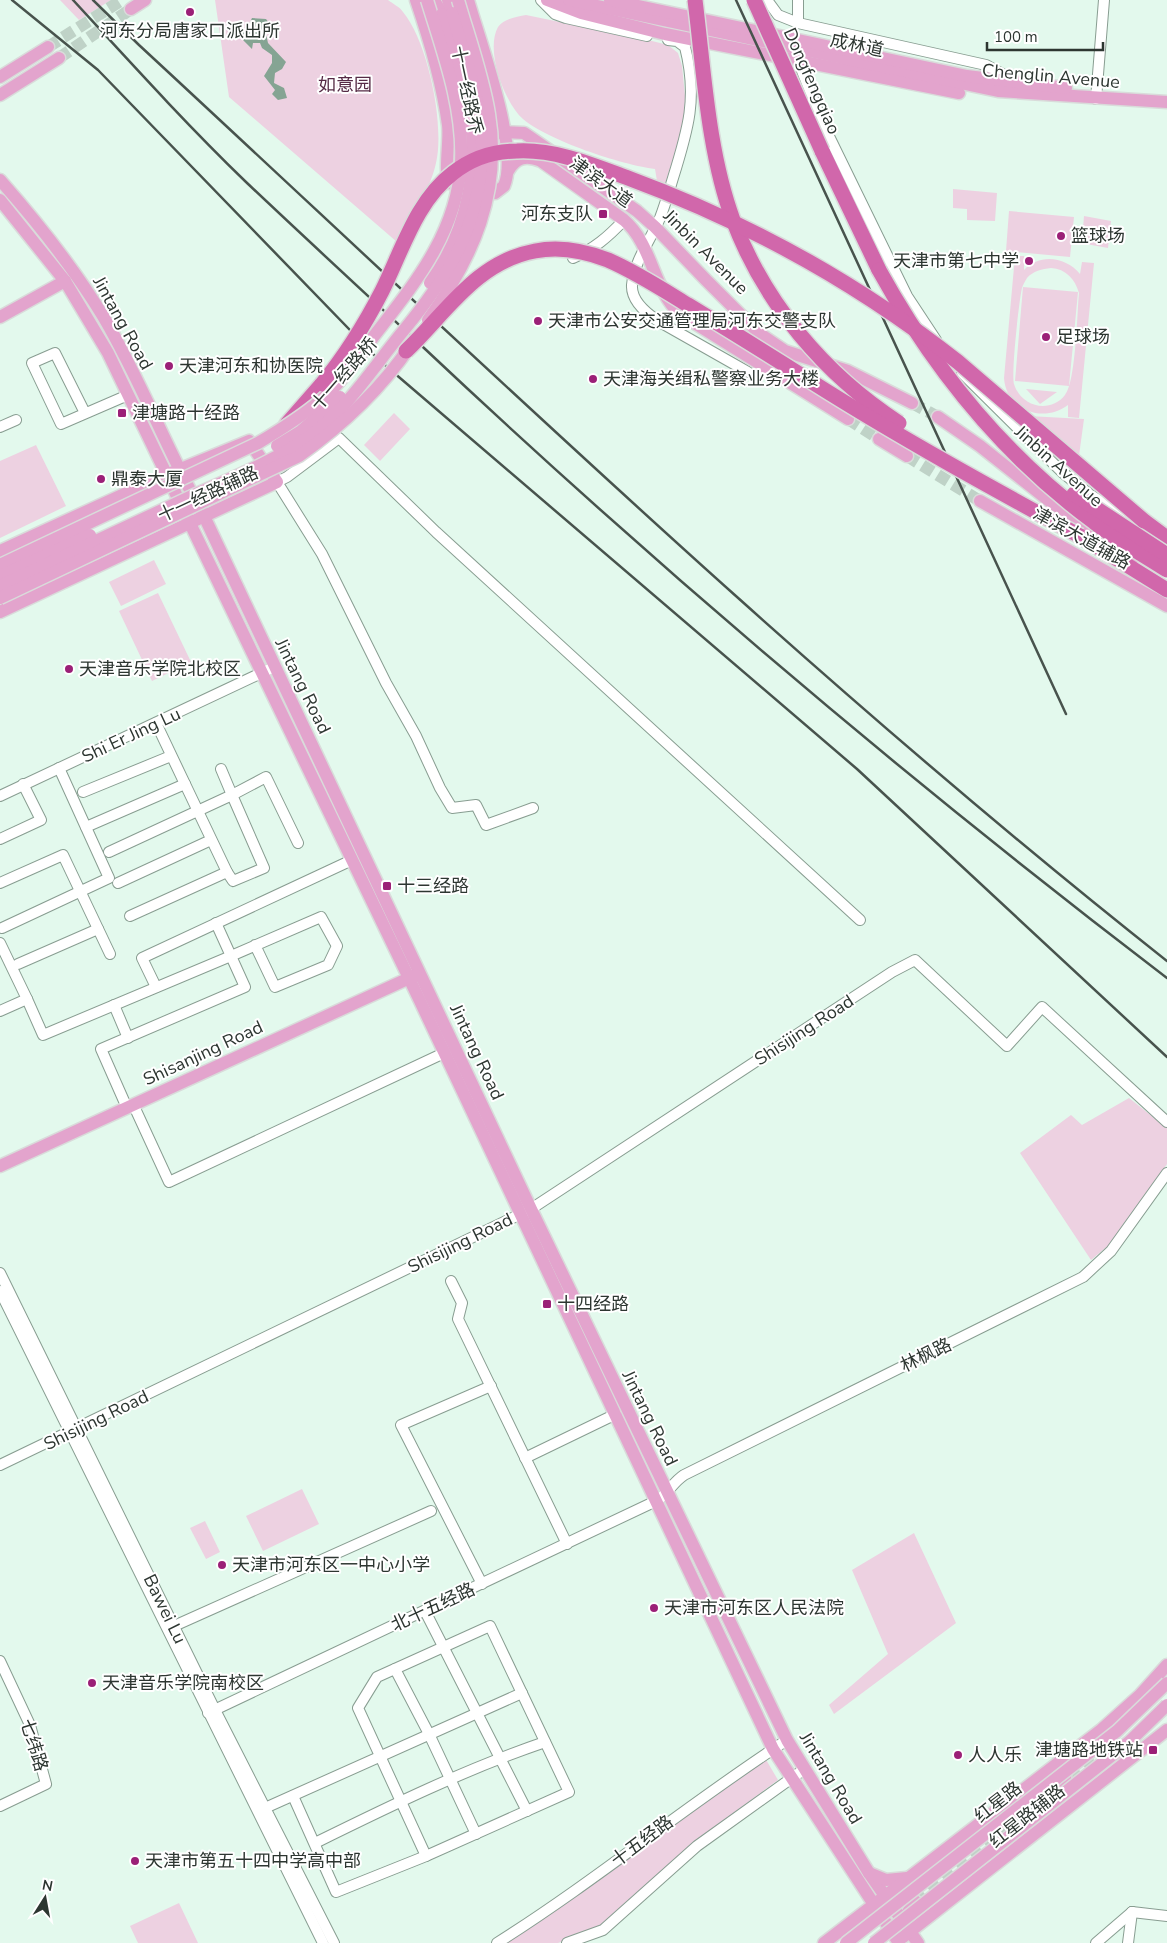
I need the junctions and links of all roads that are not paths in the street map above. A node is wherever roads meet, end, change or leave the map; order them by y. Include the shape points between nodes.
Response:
1 (145, 0) edge
2 (434, 0) edge
3 (438, 0) edge
4 (448, 0) edge
5 (458, 0) edge
6 (468, 0) edge
7 (541, 0) edge
8 (547, 0) edge
9 (569, 0) edge
10 (610, 0) edge
11 (647, 0) edge
12 (695, 0) edge
13 (754, 0) edge
14 (767, 0) edge
15 (798, 0) edge
16 (1104, 0) edge
17 (419, 1) edge
18 (131, 9) tunnel mouth
19 (447, 14) junction
20 (798, 23) junction
21 (660, 36) junction
22 (48, 47) tunnel mouth
23 (59, 58) tunnel mouth
24 (798, 61) junction
25 (825, 66) junction
26 (0, 77) edge
27 (1020, 84) junction
28 (807, 86) junction
29 (998, 91) junction
30 (0, 95) edge
31 (1096, 95) junction
32 (1167, 95) edge
33 (1167, 102) edge
34 (498, 107) junction
35 (505, 132) junction
36 (524, 133) junction
37 (449, 142) junction
38 (508, 171) junction
39 (0, 180) edge
40 (0, 200) edge
41 (624, 220) junction
42 (655, 226) junction
43 (645, 249) junction
44 (572, 258) dead end
45 (879, 270) joint
46 (71, 278) junction
47 (0, 317) edge
48 (406, 351) junction
49 (748, 372) dead end
50 (128, 395) junction
51 (912, 403) tunnel mouth
52 (86, 414) junction
53 (938, 417) tunnel mouth
54 (16, 420) dead end
55 (848, 420) tunnel mouth
56 (285, 426) junction
57 (0, 427) edge
58 (879, 440) tunnel mouth
59 (1004, 441) junction
60 (908, 456) tunnel mouth
61 (172, 472) junction
62 (276, 482) junction
63 (980, 501) tunnel mouth
64 (204, 516) junction
65 (190, 521) junction
66 (1081, 531) junction
67 (1167, 540) edge
68 (0, 551) edge
69 (1167, 554) edge
70 (0, 565) edge
71 (1167, 570) edge
72 (0, 576) edge
73 (1167, 583) edge
74 (0, 586) edge
75 (1167, 590) edge
76 (0, 598) edge
77 (1167, 606) edge
78 (0, 612) edge
79 (274, 667) junction
80 (262, 673) junction
81 (156, 723) junction
82 (172, 756) junction
83 (59, 768) junction
84 (221, 769) dead end
85 (23, 784) junction
86 (185, 784) junction
87 (83, 792) dead end
88 (232, 795) junction
89 (0, 796) edge
90 (532, 808) dead end
91 (198, 812) junction
92 (86, 827) junction
93 (0, 839) edge
94 (211, 840) junction
95 (298, 843) dead end
96 (109, 852) dead end
97 (352, 860) junction
98 (227, 872) junction
99 (0, 883) edge
100 (118, 883) dead end
101 (80, 890) junction
102 (130, 916) dead end
103 (860, 920) dead end
104 (216, 923) junction
105 (2, 928) dead end
106 (98, 929) junction
107 (0, 943) edge
108 (255, 945) junction
109 (110, 954) dead end
110 (231, 956) junction
111 (9, 965) edge
112 (411, 975) junction
113 (156, 987) junction
114 (379, 987) junction
115 (27, 999) junction
116 (426, 999) junction
117 (114, 1005) junction
118 (0, 1010) edge
119 (128, 1038) junction
120 (444, 1052) junction
121 (128, 1102) junction
122 (1167, 1122) edge
123 (0, 1158) edge
124 (0, 1166) edge
125 (1167, 1173) edge
126 (526, 1211) junction
127 (0, 1273) edge
128 (451, 1281) dead end
129 (0, 1290) edge
130 (490, 1386) junction
131 (616, 1414) junction
132 (73, 1431) junction
133 (525, 1458) junction
134 (0, 1465) edge
135 (668, 1493) junction
136 (656, 1500) junction
137 (431, 1511) dead end
138 (567, 1544) junction
139 (482, 1584) junction
140 (425, 1611) junction
141 (174, 1626) junction
142 (442, 1647) junction
143 (0, 1661) edge
144 (1167, 1665) edge
145 (395, 1669) junction
146 (1167, 1683) edge
147 (522, 1693) junction
148 (1167, 1705) edge
149 (212, 1711) junction
150 (477, 1713) junction
151 (1167, 1721) edge
152 (1167, 1730) edge
153 (430, 1734) junction
154 (787, 1740) junction
155 (545, 1742) junction
156 (773, 1749) junction
157 (1075, 1751) junction
158 (380, 1756) junction
159 (500, 1758) junction
160 (803, 1770) junction
161 (791, 1778) junction
162 (451, 1780) junction
163 (1059, 1786) dead end
164 (1094, 1786) junction
165 (293, 1796) junction
166 (401, 1801) junction
167 (0, 1806) edge
168 (265, 1808) junction
169 (527, 1811) junction
170 (476, 1834) junction
171 (315, 1843) junction
172 (426, 1856) junction
173 (869, 1873) junction
174 (911, 1876) junction
175 (878, 1901) junction
176 (915, 1901) tunnel mouth
177 (1132, 1912) junction
178 (933, 1913) junction
179 (1167, 1916) edge
180 (902, 1920) junction
181 (901, 1940) edge
182 (323, 1943) edge
183 (334, 1943) edge
184 (497, 1943) edge
185 (567, 1943) edge
186 (824, 1943) edge
187 (846, 1943) edge
188 (874, 1943) edge
189 (919, 1943) edge
190 (1096, 1943) edge
191 (1128, 1943) edge

1 - 18 main road
2 - 19 main road
3 - 19 main road
4 - 19 main road
5 - 19 main road
5 - 48 main road, bridge via 489,113 492,174 486,209 468,257
6 - 34 main road
7 - 21 street via 555,14 566,18
8 - 21 main road via 581,14
9 - 29 main road, 成林道
10 - 27 main road, 成林道 via 934,69
11 - 27 main road via 944,64
12 - 66 highway, bridge via 712,131 733,220 751,260 778,305 814,352 880,411
13 - 45 highway, Dongfengqiao, bridge
14 - 20 street via 778,15
15 - 20 street
16 - 31 street
17 - 37 main road via 438,71
17 - 56 main road, 十一经路乔, bridge via 454,96 461,164 453,210 447,229 427,266 348,371 322,399
19 - 72 main road, 十一经路桥, bridge via 471,122 473,160 465,213 444,263 373,358 329,408 280,444
19 - 74 main road, 十一经路桥, bridge via 476,100 481,126 481,172 474,211 464,242 447,274 364,382 323,425 296,445
20 - 27 street via 986,65
21 - 24 main road
21 - 42 street via 686,47 690,64 691,105 685,139
22 - 26 main road
23 - 30 main road
24 - 25 main road
24 - 28 street
25 - 28 street via 810,72
25 - 29 main road via 971,94
27 - 31 main road, Chenglin Avenue
28 - 67 street via 907,296 928,330 968,380 1062,472 1121,515
29 - 31 main road, Chenglin Avenue
31 - 32 main road, Chenglin Avenue
31 - 33 main road, Chenglin Avenue
34 - 35 main road
34 - 36 main road, Jinbin Avenue via 507,121
35 - 36 main road
35 - 37 main road
35 - 38 main road
36 - 42 main road, Jinbin Avenue
37 - 38 main road via 447,173 450,184 455,188 479,193 495,192 504,186
38 - 41 main road, 津滨大道 via 521,158 534,158
39 - 46 main road, Jintang Road via 58,249
40 - 46 main road, Jintang Road
41 - 43 main road, 津滨大道
41 - 44 street via 607,238
42 - 43 street
42 - 51 main road, Jinbin Avenue via 760,334 785,351 848,371
43 - 49 street via 632,286 634,297 648,314
43 - 55 main road, 津滨大道 via 661,290 680,314
45 - 59 highway, Jinbin Avenue, bridge via 942,372 968,405
46 - 47 main road
46 - 50 main road, Jintang Road
46 - 61 main road, Jintang Road via 114,336
48 - 66 highway, bridge via 462,291 490,268 508,259 547,249 593,255 652,283 925,449
48 - 76 main road, bridge via 360,407 299,456
50 - 52 street
50 - 61 main road, Jintang Road
52 - 52 street via 61,424 32,363 56,353
53 - 66 main road, Jinbin Avenue via 980,446
54 - 57 street
56 - 67 highway, bridge via 341,361 376,302 417,218 439,186 466,164 486,155 518,150 546,153 604,169 725,217 849,285 932,341
56 - 70 main road, 十一经路乔, bridge via 258,442
58 - 60 main road
59 - 69 highway, bridge via 1091,506
59 - 71 highway, Jinbin Avenue, bridge via 1046,483 1094,522
61 - 62 main road, 十一经路辅路 via 249,441
61 - 64 main road, Jintang Road
61 - 65 main road, Jintang Road
61 - 68 main road, 十一经路辅路
62 - 64 main road, 十一经路辅路
62 - 90 street via 322,554 452,808 476,805 486,825
62 - 103 street via 339,438
63 - 77 main road, 津滨大道辅路
64 - 65 main road, 十一经路辅路
64 - 79 main road, Jintang Road
65 - 78 main road, 十一经路辅路
65 - 80 main road, Jintang Road
66 - 73 main road
66 - 75 highway, Jinbin Avenue
79 - 80 street, Shi Er Jing Lu
79 - 112 main road, Jintang Road
80 - 81 street, Shi Er Jing Lu
80 - 97 main road, Jintang Road
81 - 82 street
81 - 83 street, Shi Er Jing Lu
82 - 86 street
82 - 87 street
83 - 85 street, Shi Er Jing Lu
83 - 92 street
84 - 88 street
85 - 89 street, Shi Er Jing Lu
85 - 93 street via 41,820
86 - 91 street
86 - 92 street
88 - 91 street
88 - 95 street via 266,777
88 - 98 street via 264,868 233,881
91 - 94 street
91 - 96 street
92 - 101 street via 109,878
94 - 98 street
94 - 100 street
97 - 104 street
97 - 112 main road, Jintang Road
98 - 102 street
99 - 101 street via 63,855
101 - 105 street
101 - 106 street
104 - 110 street
104 - 113 street via 142,958
106 - 109 street
106 - 111 street
107 - 111 street
108 - 108 street via 321,917 337,946 328,965 275,987
108 - 110 street
110 - 113 street
110 - 119 street via 245,987
111 - 115 street
112 - 114 main road, Shisanjing Road
112 - 116 main road, Jintang Road
113 - 117 street
114 - 116 main road via 403,989
114 - 121 main road, Shisanjing Road
115 - 117 street via 43,1035
115 - 118 street
116 - 120 main road, Jintang Road
116 - 126 main road, Jintang Road
117 - 119 street
119 - 121 street via 101,1049
120 - 121 street via 169,1182
120 - 126 main road, Jintang Road
121 - 123 main road, Shisanjing Road
121 - 124 main road, Shisanjing Road
122 - 126 street, Shisijing Road via 1042,1007 1007,1046 915,960
125 - 135 street, 林枫路 via 1111,1251 1083,1277 684,1475 674,1481
126 - 131 main road, Jintang Road
126 - 132 street, Shisijing Road
126 - 135 main road, Jintang Road
127 - 132 street, Bawei Lu
128 - 130 street via 462,1303 458,1319
129 - 132 street, Bawei Lu
130 - 133 street
130 - 139 street via 401,1425
131 - 133 street
131 - 136 main road, Jintang Road
132 - 134 street, Shisijing Road
132 - 141 street, Bawei Lu
132 - 149 street, Bawei Lu
133 - 138 street
135 - 136 street, 林枫路
135 - 154 main road, Jintang Road
136 - 138 street, 北十五经路
136 - 156 main road, Jintang Road
137 - 141 street
138 - 139 street, 北十五经路
139 - 140 street, 北十五经路
140 - 142 street
140 - 149 street, 北十五经路
141 - 149 street, Bawei Lu
142 - 145 street
142 - 147 street via 490,1626
142 - 150 street
143 - 167 street, 七纬路 via 30,1725 46,1784
144 - 157 main road, 红星路辅路 via 1124,1709
145 - 153 street
145 - 158 street via 377,1677 358,1708
146 - 187 main road, 红星路, bridge via 1117,1732
147 - 150 street
147 - 155 street
148 - 188 main road, 红星路, bridge via 1129,1742
149 - 168 street, Bawei Lu
149 - 182 street, Bawei Lu
150 - 153 street
150 - 159 street
151 - 164 main road
152 - 164 main road, 红星路辅路
153 - 158 street
153 - 162 street
154 - 156 street, 十五经路
154 - 160 main road, Jintang Road
155 - 159 street
155 - 169 street via 569,1792
156 - 161 main road, Jintang Road
156 - 184 street, 十五经路
157 - 163 main road
157 - 174 main road, 红星路辅路
158 - 165 street
158 - 166 street
159 - 162 street
159 - 169 street
160 - 161 street
160 - 173 main road, Jintang Road
161 - 175 main road, Jintang Road via 863,1887
161 - 185 street via 697,1846 603,1930
162 - 166 street
162 - 170 street
164 - 178 main road, 红星路辅路
165 - 168 street
165 - 171 street
166 - 171 street
166 - 172 street
168 - 183 street, Bawei Lu
169 - 170 street
170 - 172 street
171 - 172 street via 336,1892
173 - 174 main road via 890,1880
173 - 175 main road, Jintang Road
174 - 175 main road, 红星路辅路
175 - 180 main road, Jintang Road
175 - 181 main road, Jintang Road
175 - 186 main road, 红星路辅路
176 - 180 main road
177 - 179 street
177 - 190 street
177 - 191 street
178 - 180 main road via 917,1920
178 - 181 main road, 红星路辅路
178 - 189 main road via 922,1930
180 - 181 main road
181 - 189 main road, Jintang Road

